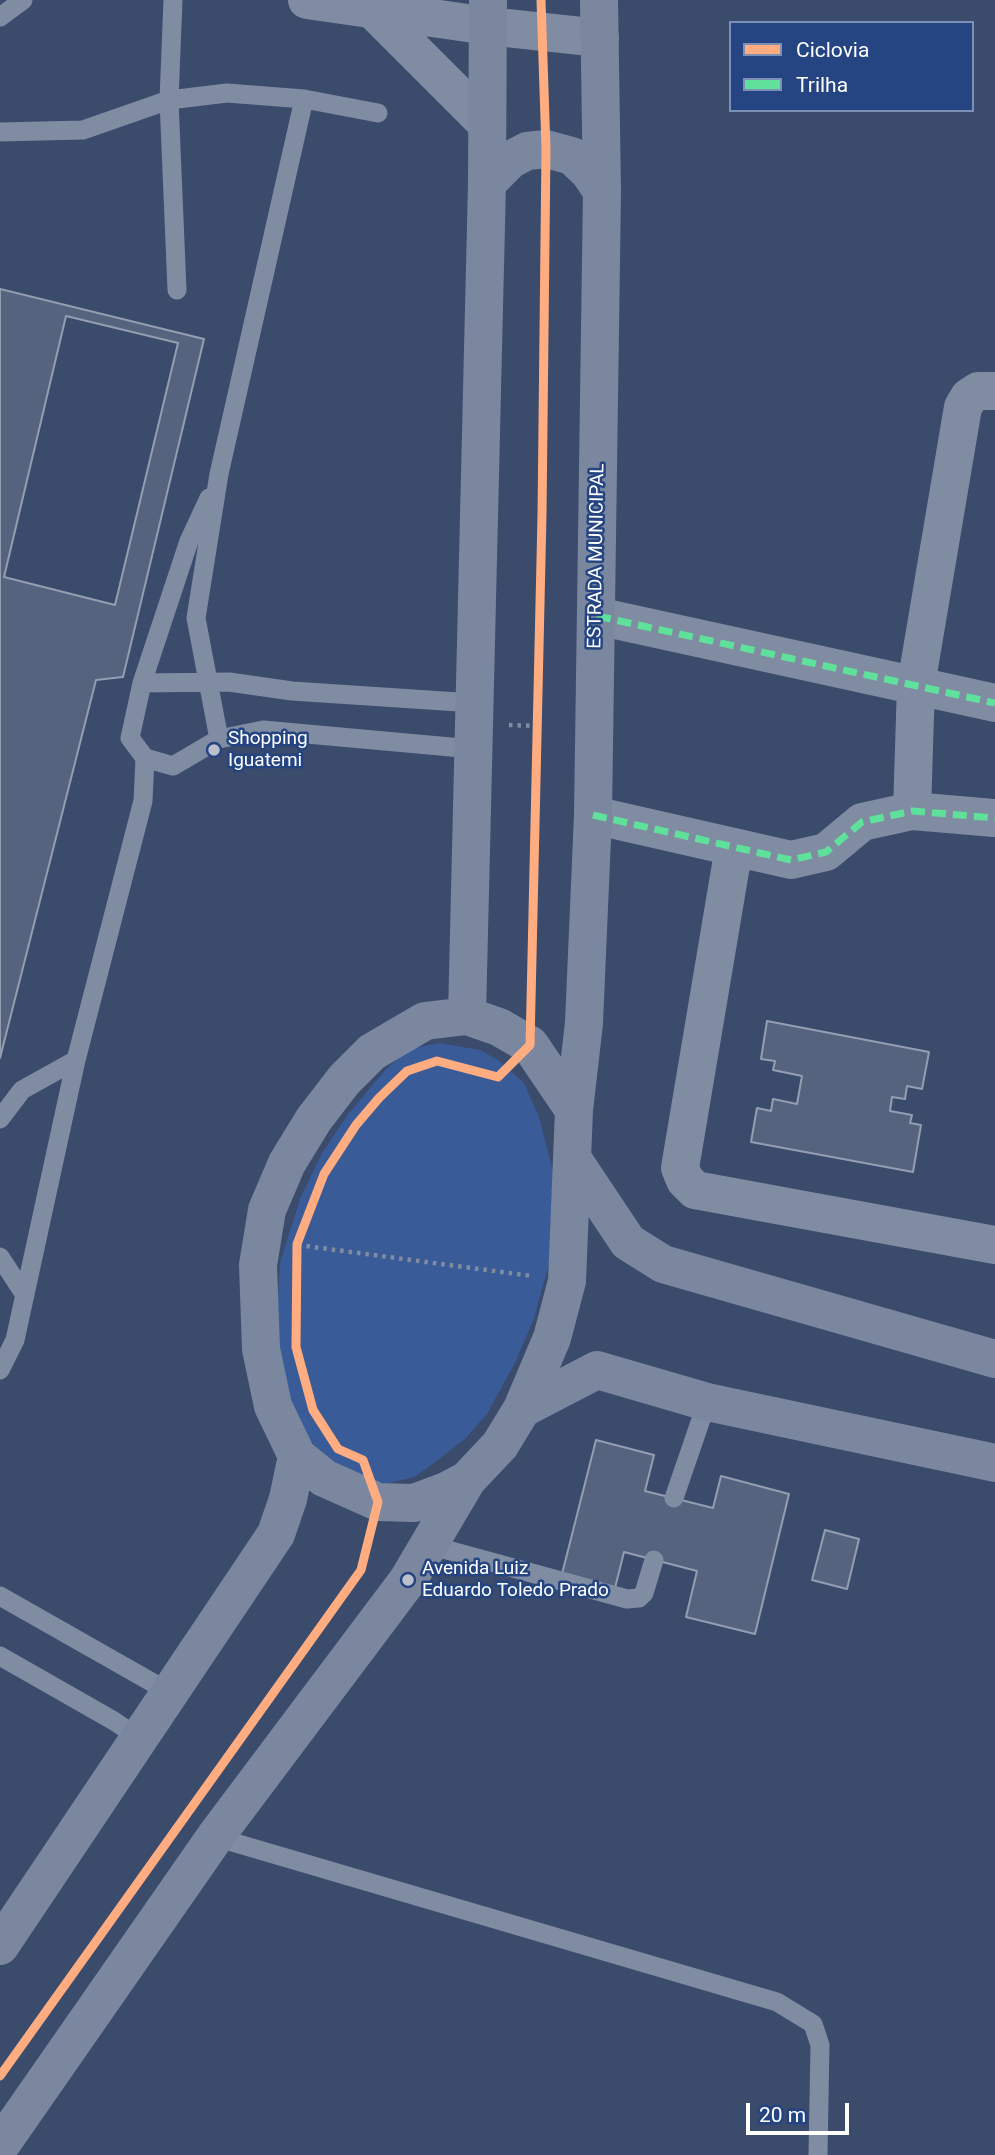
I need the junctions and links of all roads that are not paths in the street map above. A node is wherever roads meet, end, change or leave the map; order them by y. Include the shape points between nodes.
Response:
1 (23, 0) edge
2 (173, 0) edge
3 (307, 0) edge
4 (599, 0) edge
5 (373, 10) junction
6 (488, 13) edge
7 (0, 17) edge
8 (600, 38) junction
9 (304, 99) junction
10 (169, 100) junction
11 (378, 113) dead end
12 (486, 123) junction
13 (0, 132) edge
14 (486, 183) junction
15 (602, 191) junction
16 (177, 290) dead end
17 (995, 391) edge
18 (219, 474) junction
19 (597, 616) junction
20 (210, 682) junction
21 (142, 683) junction
22 (916, 685) junction
23 (474, 702) junction
24 (995, 703) edge
25 (219, 739) junction
26 (473, 749) junction
27 (145, 758) junction
28 (912, 811) junction
29 (593, 815) junction
30 (995, 818) edge
31 (734, 847) junction
32 (467, 1016) junction
33 (76, 1060) junction
34 (574, 1110) junction
35 (0, 1119) edge
36 (572, 1158) junction
37 (995, 1245) edge
38 (0, 1258) edge
39 (25, 1295) junction
40 (995, 1359) edge
41 (0, 1370) edge
42 (707, 1402) junction
43 (522, 1409) junction
44 (297, 1456) junction
45 (995, 1463) edge
46 (467, 1480) junction
47 (674, 1498) dead end
48 (429, 1545) junction
49 (654, 1560) dead end
50 (0, 1596) edge
51 (0, 1656) edge
52 (169, 1692) junction
53 (139, 1738) junction
54 (215, 1837) junction
55 (0, 1946) edge
56 (0, 2146) edge
57 (818, 2155) edge

1 - 7 lane
2 - 10 lane
3 - 5 street
4 - 8 main road, ESTRADA MUNICIPAL
5 - 6 street
5 - 12 street
6 - 8 street
6 - 12 main road
8 - 15 main road, ESTRADA MUNICIPAL
9 - 10 lane via 227,93
9 - 11 lane
9 - 18 lane
10 - 13 lane via 83,130
10 - 16 lane
12 - 14 main road
14 - 15 main road via 510,160 546,149 572,156
14 - 23 main road
15 - 19 main road, ESTRADA MUNICIPAL
17 - 22 street via 978,391 963,407
18 - 20 lane via 196,618
18 - 21 lane via 189,541
19 - 22 street
19 - 29 main road, ESTRADA MUNICIPAL
20 - 21 lane
20 - 23 lane
20 - 25 lane
21 - 27 lane via 130,738
22 - 24 street
22 - 28 street
23 - 26 main road
25 - 26 lane via 263,730
25 - 27 lane via 173,766
26 - 32 main road
27 - 33 lane via 143,801
28 - 30 street
28 - 31 street via 862,822 826,852 791,860
29 - 31 street
29 - 34 main road, ESTRADA MUNICIPAL via 584,1023
31 - 37 street via 680,1168 685,1180 695,1190
32 - 34 main road via 530,1045
32 - 44 main road via 425,1021 372,1052 314,1119 287,1163 267,1210 258,1265 261,1349 274,1406
33 - 35 lane via 22,1090
33 - 39 lane
34 - 36 main road, ESTRADA MUNICIPAL
36 - 40 main road via 628,1242 663,1264
36 - 43 main road, ESTRADA MUNICIPAL via 567,1280 551,1338
38 - 39 lane
39 - 41 lane via 15,1340
42 - 43 main road via 597,1370
42 - 45 main road
42 - 47 lane
43 - 46 main road, ESTRADA MUNICIPAL via 500,1445
44 - 46 main road via 324,1478 378,1502 415,1503
44 - 52 main road via 276,1534
46 - 48 main road
48 - 49 lane via 627,1599 644,1593
48 - 54 main road via 408,1580
50 - 52 lane
51 - 53 lane
52 - 53 main road
53 - 55 main road
54 - 56 main road
54 - 57 lane via 777,2002 813,2024 820,2045

